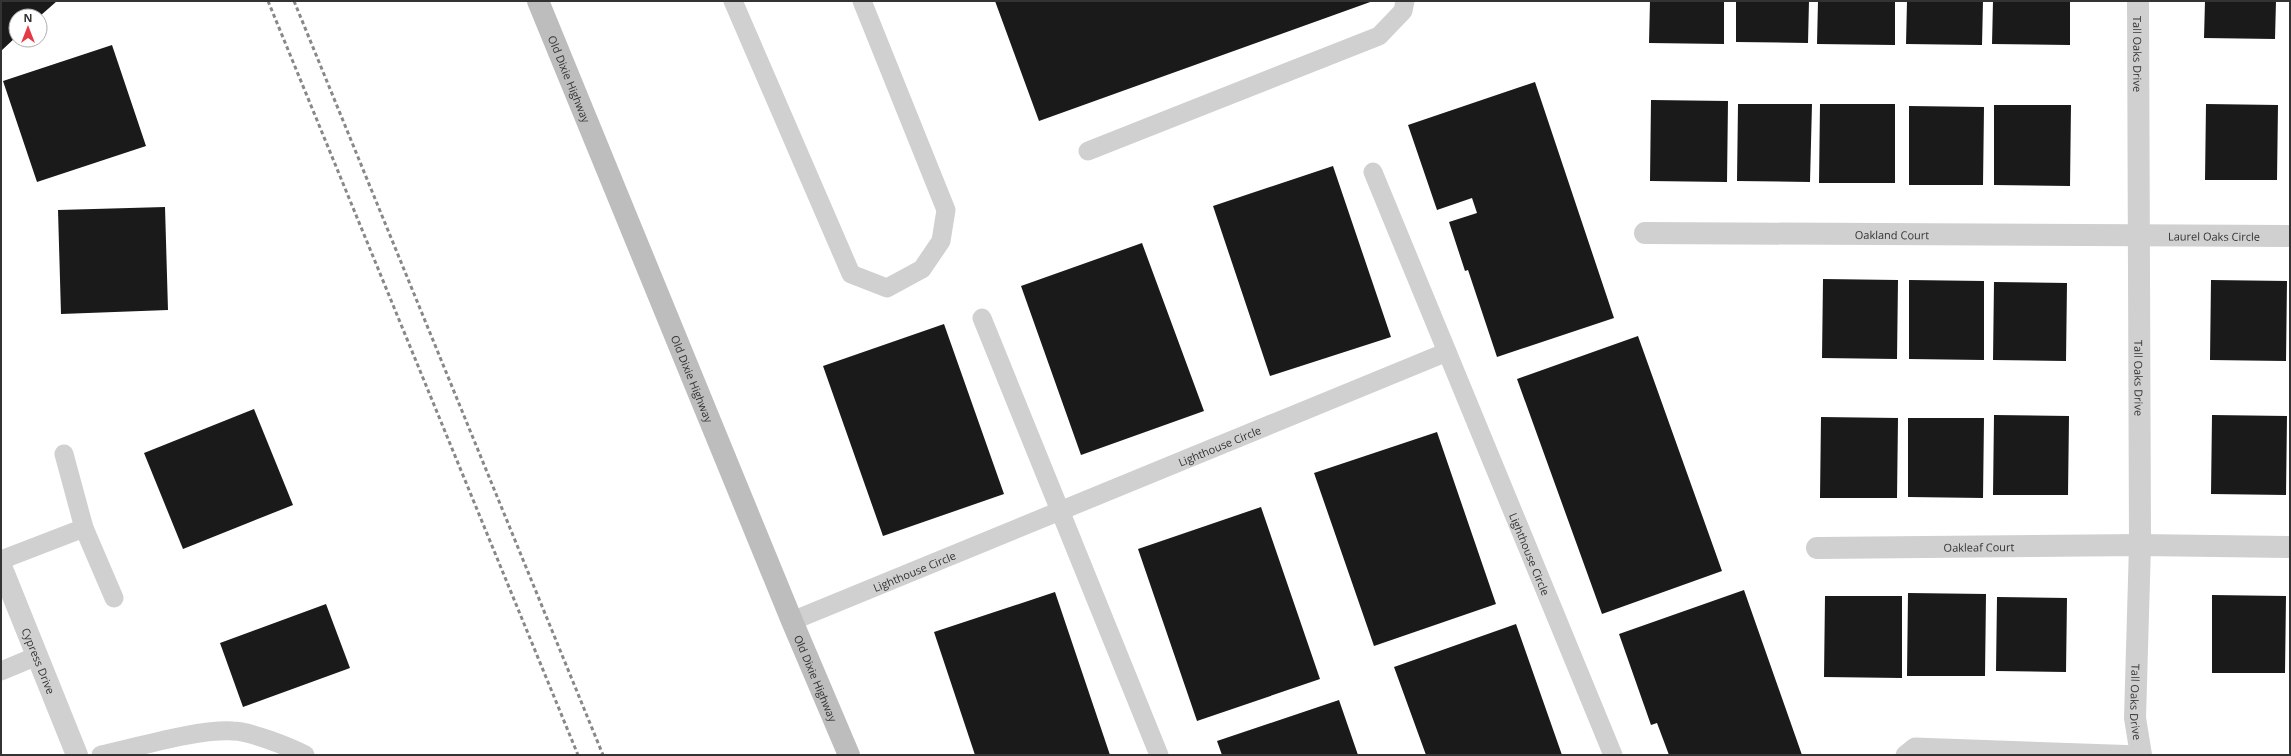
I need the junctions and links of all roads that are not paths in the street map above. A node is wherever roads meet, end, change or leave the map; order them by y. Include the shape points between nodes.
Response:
1 (538, 1) edge
2 (733, 1) edge
3 (862, 1) edge
4 (1405, 1) edge
5 (2138, 1) edge
6 (1088, 151) dead end
7 (1373, 172) dead end
8 (1645, 234) dead end
9 (2290, 236) edge
10 (2138, 237) junction
11 (982, 318) dead end
12 (1447, 352) junction
13 (64, 454) dead end
14 (1059, 511) junction
15 (84, 528) junction
16 (2140, 545) junction
17 (2290, 546) edge
18 (1817, 548) dead end
19 (1, 560) edge
20 (1, 566) edge
21 (114, 598) dead end
22 (792, 621) junction
23 (37, 656) junction
24 (1, 672) edge
25 (1987, 752) edge
26 (77, 755) edge
27 (101, 755) edge
28 (305, 755) edge
29 (848, 755) edge
30 (1159, 755) edge
31 (1613, 755) edge
32 (1905, 755) edge
33 (2140, 755) edge

1 - 22 street, Old Dixie Highway
2 - 3 lane via 851,274 887,288 922,269 941,241 946,210
4 - 6 lane via 1403,12 1379,36
5 - 10 street, Tall Oaks Drive
7 - 12 lane, Lighthouse Circle
8 - 10 street, Oakland Court
9 - 10 street, Laurel Oaks Circle
10 - 16 street, Tall Oaks Drive
11 - 14 lane
12 - 14 lane, Lighthouse Circle
12 - 31 lane, Lighthouse Circle
13 - 15 lane
14 - 22 lane, Lighthouse Circle
14 - 30 lane
15 - 19 lane
15 - 21 lane
16 - 17 street
16 - 18 street, Oakleaf Court
16 - 33 street, Tall Oaks Drive via 2135,718
20 - 23 street, Cypress Drive
22 - 29 street, Old Dixie Highway
23 - 24 lane
23 - 26 street, Cypress Drive
25 - 32 lane via 1915,746
25 - 33 lane
27 - 28 lane via 203,733 234,731 289,746

